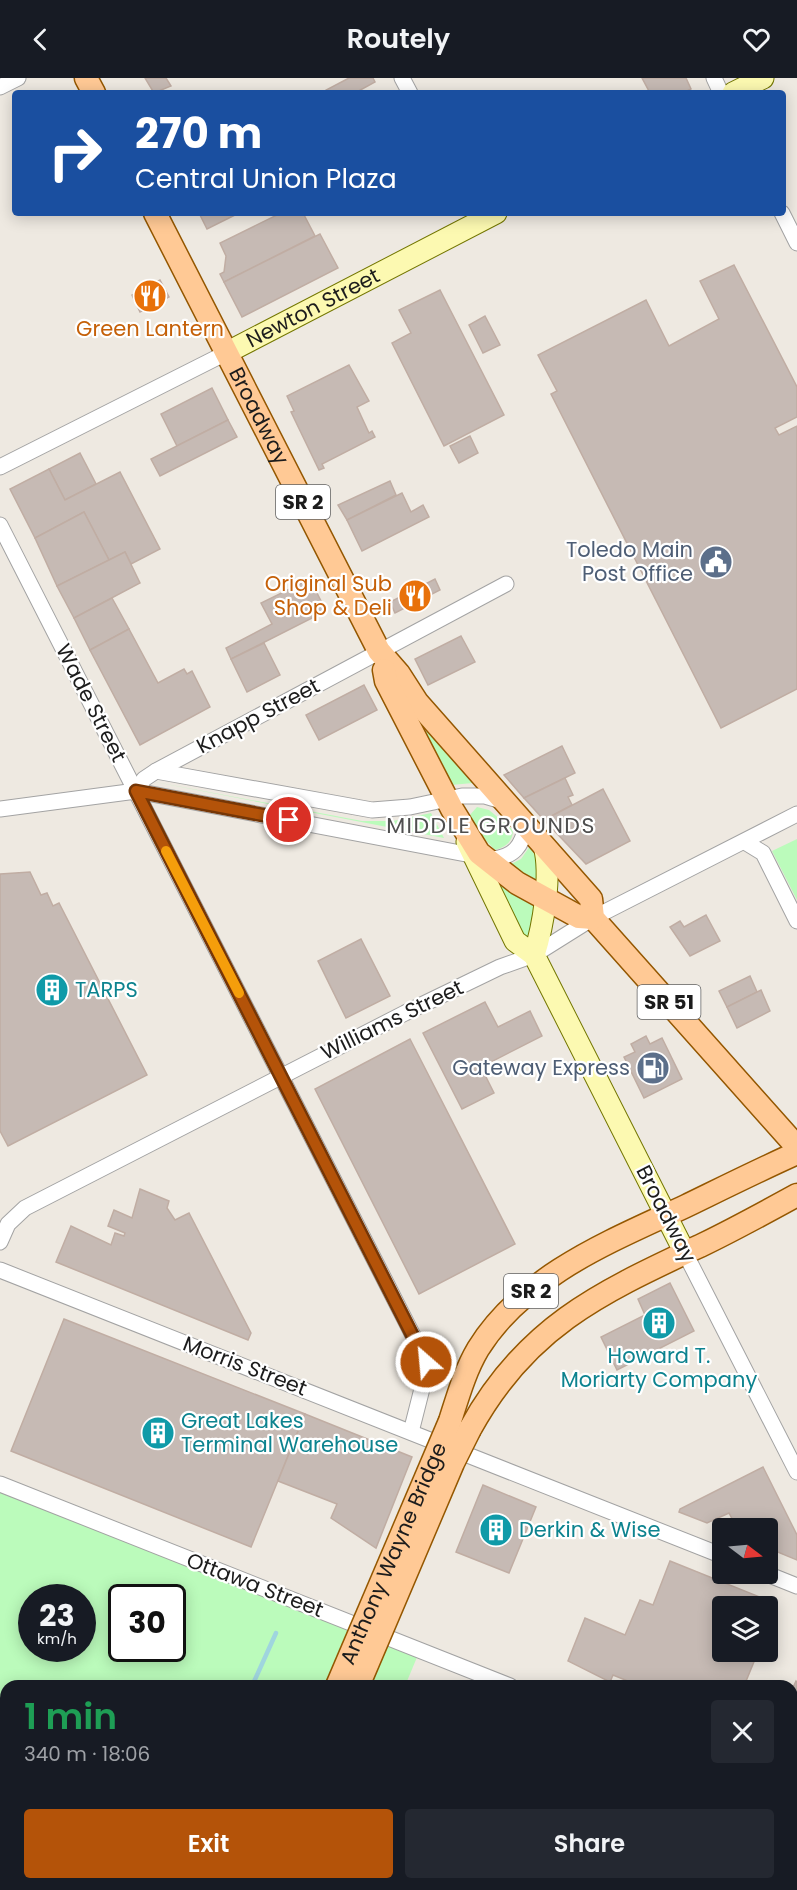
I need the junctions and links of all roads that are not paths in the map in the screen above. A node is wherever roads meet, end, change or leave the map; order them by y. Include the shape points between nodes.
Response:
1 (18, 78) edge
2 (763, 78) edge
3 (0, 87) edge
4 (739, 90) edge
5 (156, 216) edge
6 (485, 216) edge
7 (784, 216) edge
8 (467, 221) edge
9 (797, 243) edge
10 (226, 353) junction
11 (0, 467) edge
12 (0, 525) edge
13 (506, 584) dead end
14 (379, 651) junction
15 (156, 771) junction
16 (136, 791) junction
17 (505, 802) junction
18 (449, 804) junction
19 (0, 809) edge
20 (797, 814) edge
21 (526, 826) junction
22 (745, 842) junction
23 (544, 846) junction
24 (478, 856) junction
25 (545, 898) junction
26 (593, 918) junction
27 (797, 921) edge
28 (534, 955) junction
29 (280, 1076) junction
30 (797, 1147) edge
31 (797, 1153) edge
32 (797, 1195) edge
33 (666, 1215) junction
34 (0, 1242) edge
35 (685, 1253) junction
36 (0, 1270) edge
37 (460, 1425) junction
38 (411, 1432) junction
39 (797, 1472) edge
40 (0, 1484) edge
41 (712, 1552) edge
42 (778, 1579) edge
43 (797, 1586) edge
44 (340, 1680) edge
45 (360, 1680) edge
46 (495, 1680) edge

1 - 3 street
2 - 4 street
5 - 10 main road, Broadway / SR 2
6 - 8 street, Newton Street
7 - 9 street
8 - 10 street, Newton Street
10 - 11 street, Newton Street
10 - 14 main road, Broadway / SR 2
12 - 16 street, Wade Street
13 - 14 street, Knapp Street
14 - 15 street, Knapp Street
14 - 17 main road, Broadway / SR 2 via 417,702
14 - 18 main road, Broadway / SR 2 via 386,681
15 - 16 street, Knapp Street
15 - 18 street via 365,810
16 - 19 street
16 - 24 street
16 - 29 street, Wade Street
17 - 18 street via 485,796
17 - 21 main road, Broadway / SR 2
18 - 24 main road, SR 2
20 - 22 street, Williams Street
21 - 23 main road, Broadway / SR 2
21 - 24 street via 516,850 502,858
22 - 26 street, Williams Street
22 - 27 street via 763,853
23 - 25 street via 548,865
23 - 26 main road, SR 2 via 591,899
24 - 25 main road, SR 2 via 517,884
24 - 28 street, Broadway via 515,941
25 - 26 main road, SR 2 via 579,916
25 - 28 street
26 - 28 street, Williams Street
26 - 30 main road, SR 51
28 - 29 street, Williams Street via 500,967
28 - 33 street, Broadway
29 - 34 street, Williams Street via 26,1208 8,1224
29 - 38 street, Wade Street via 428,1365
31 - 33 main road, SR 2
32 - 35 main road, SR 2
33 - 35 street, Broadway
33 - 37 main road, SR 2 via 566,1266 511,1309 468,1368
35 - 37 main road, SR 2 via 607,1290 546,1333
35 - 39 street, Broadway
36 - 38 street, Morris Street
37 - 44 main road, Anthony Wayne Bridge / SR 2, bridge
37 - 45 main road, Anthony Wayne Bridge / SR 2, bridge
38 - 41 street, Morris Street
40 - 46 street, Ottawa Street
42 - 43 street

